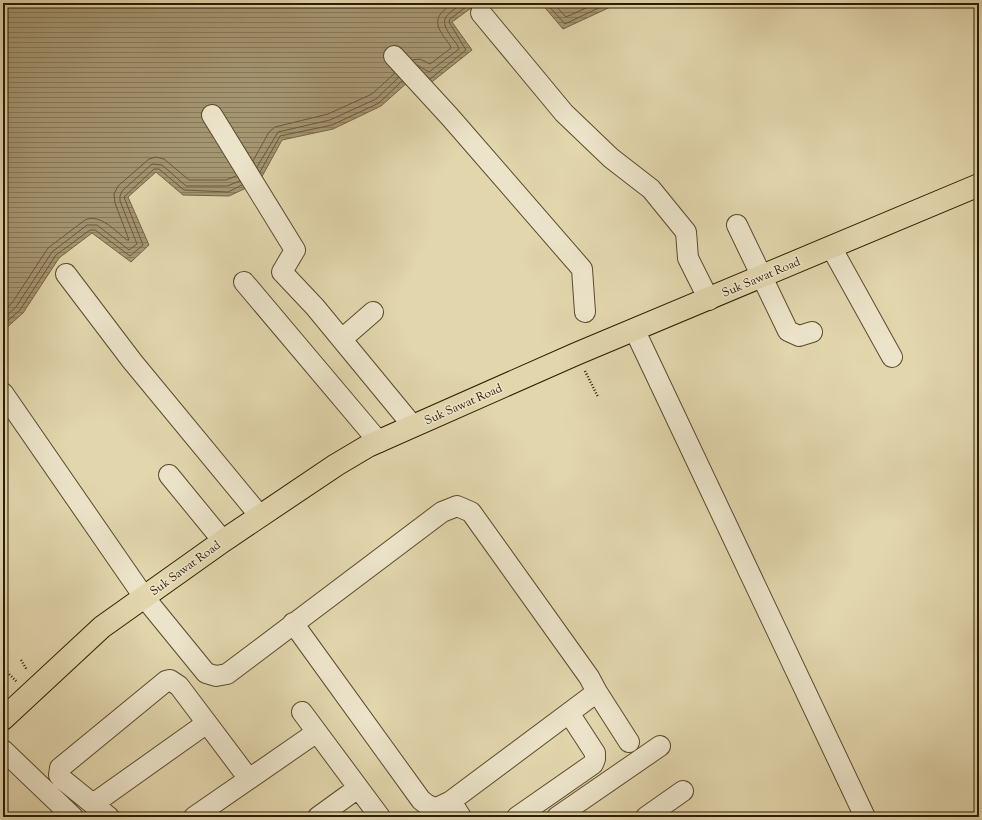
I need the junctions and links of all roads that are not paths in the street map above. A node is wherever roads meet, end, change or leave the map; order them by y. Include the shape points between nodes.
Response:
1 (481, 14) dead end
2 (394, 56) dead end
3 (212, 115) dead end
4 (979, 184) edge
5 (737, 225) dead end
6 (831, 247) junction
7 (66, 274) dead end
8 (761, 277) junction
9 (244, 282) dead end
10 (709, 300) junction
11 (373, 312) dead end
12 (586, 312) dead end
13 (635, 331) junction
14 (812, 332) dead end
15 (342, 339) junction
16 (892, 357) dead end
17 (3, 393) edge
18 (413, 426) junction
19 (379, 442) junction
20 (169, 475) dead end
21 (260, 516) junction
22 (223, 541) junction
23 (144, 597) junction
24 (293, 623) junction
25 (597, 692) junction
26 (302, 712) dead end
27 (570, 713) junction
28 (3, 719) edge
29 (207, 723) junction
30 (317, 732) junction
31 (629, 742) dead end
32 (660, 746) dead end
33 (3, 750) edge
34 (249, 779) junction
35 (358, 788) junction
36 (683, 790) dead end
37 (93, 804) junction
38 (457, 812) edge
39 (73, 817) edge
40 (109, 817) edge
41 (194, 817) edge
42 (318, 817) edge
43 (380, 817) edge
44 (518, 817) edge
45 (557, 817) edge
46 (646, 817) edge
47 (864, 817) edge

1 - 10 street via 564,113 611,158 651,189 686,232 688,258
2 - 12 street via 450,116 582,269
3 - 15 street via 295,250 282,272
4 - 6 main road, Suk Sawat Road
5 - 8 street
6 - 8 main road, Suk Sawat Road
6 - 16 street
7 - 21 street via 132,361
8 - 10 main road, Suk Sawat Road
8 - 14 street via 788,331 799,336
9 - 19 street
10 - 13 main road, Suk Sawat Road
11 - 15 street
13 - 18 main road, Suk Sawat Road via 576,354
13 - 47 street
15 - 18 street
17 - 23 street
18 - 19 main road, Suk Sawat Road
19 - 21 main road, Suk Sawat Road via 336,465
20 - 22 street
21 - 22 main road, Suk Sawat Road
22 - 23 main road, Suk Sawat Road
23 - 24 street via 206,673 216,676 227,674
23 - 28 main road, Suk Sawat Road via 102,628
24 - 25 street via 442,512 457,506 471,512 589,677
24 - 38 street via 422,800 429,807
25 - 27 street
25 - 31 street
26 - 30 street
27 - 38 street
27 - 44 street via 595,753 593,764
29 - 34 street
29 - 37 street
29 - 37 street via 179,686 170,680 166,682 60,768 59,775 62,779
30 - 34 street
30 - 35 street
32 - 45 street
33 - 39 street
34 - 41 street
35 - 42 street
35 - 43 street
36 - 46 street
37 - 40 street

